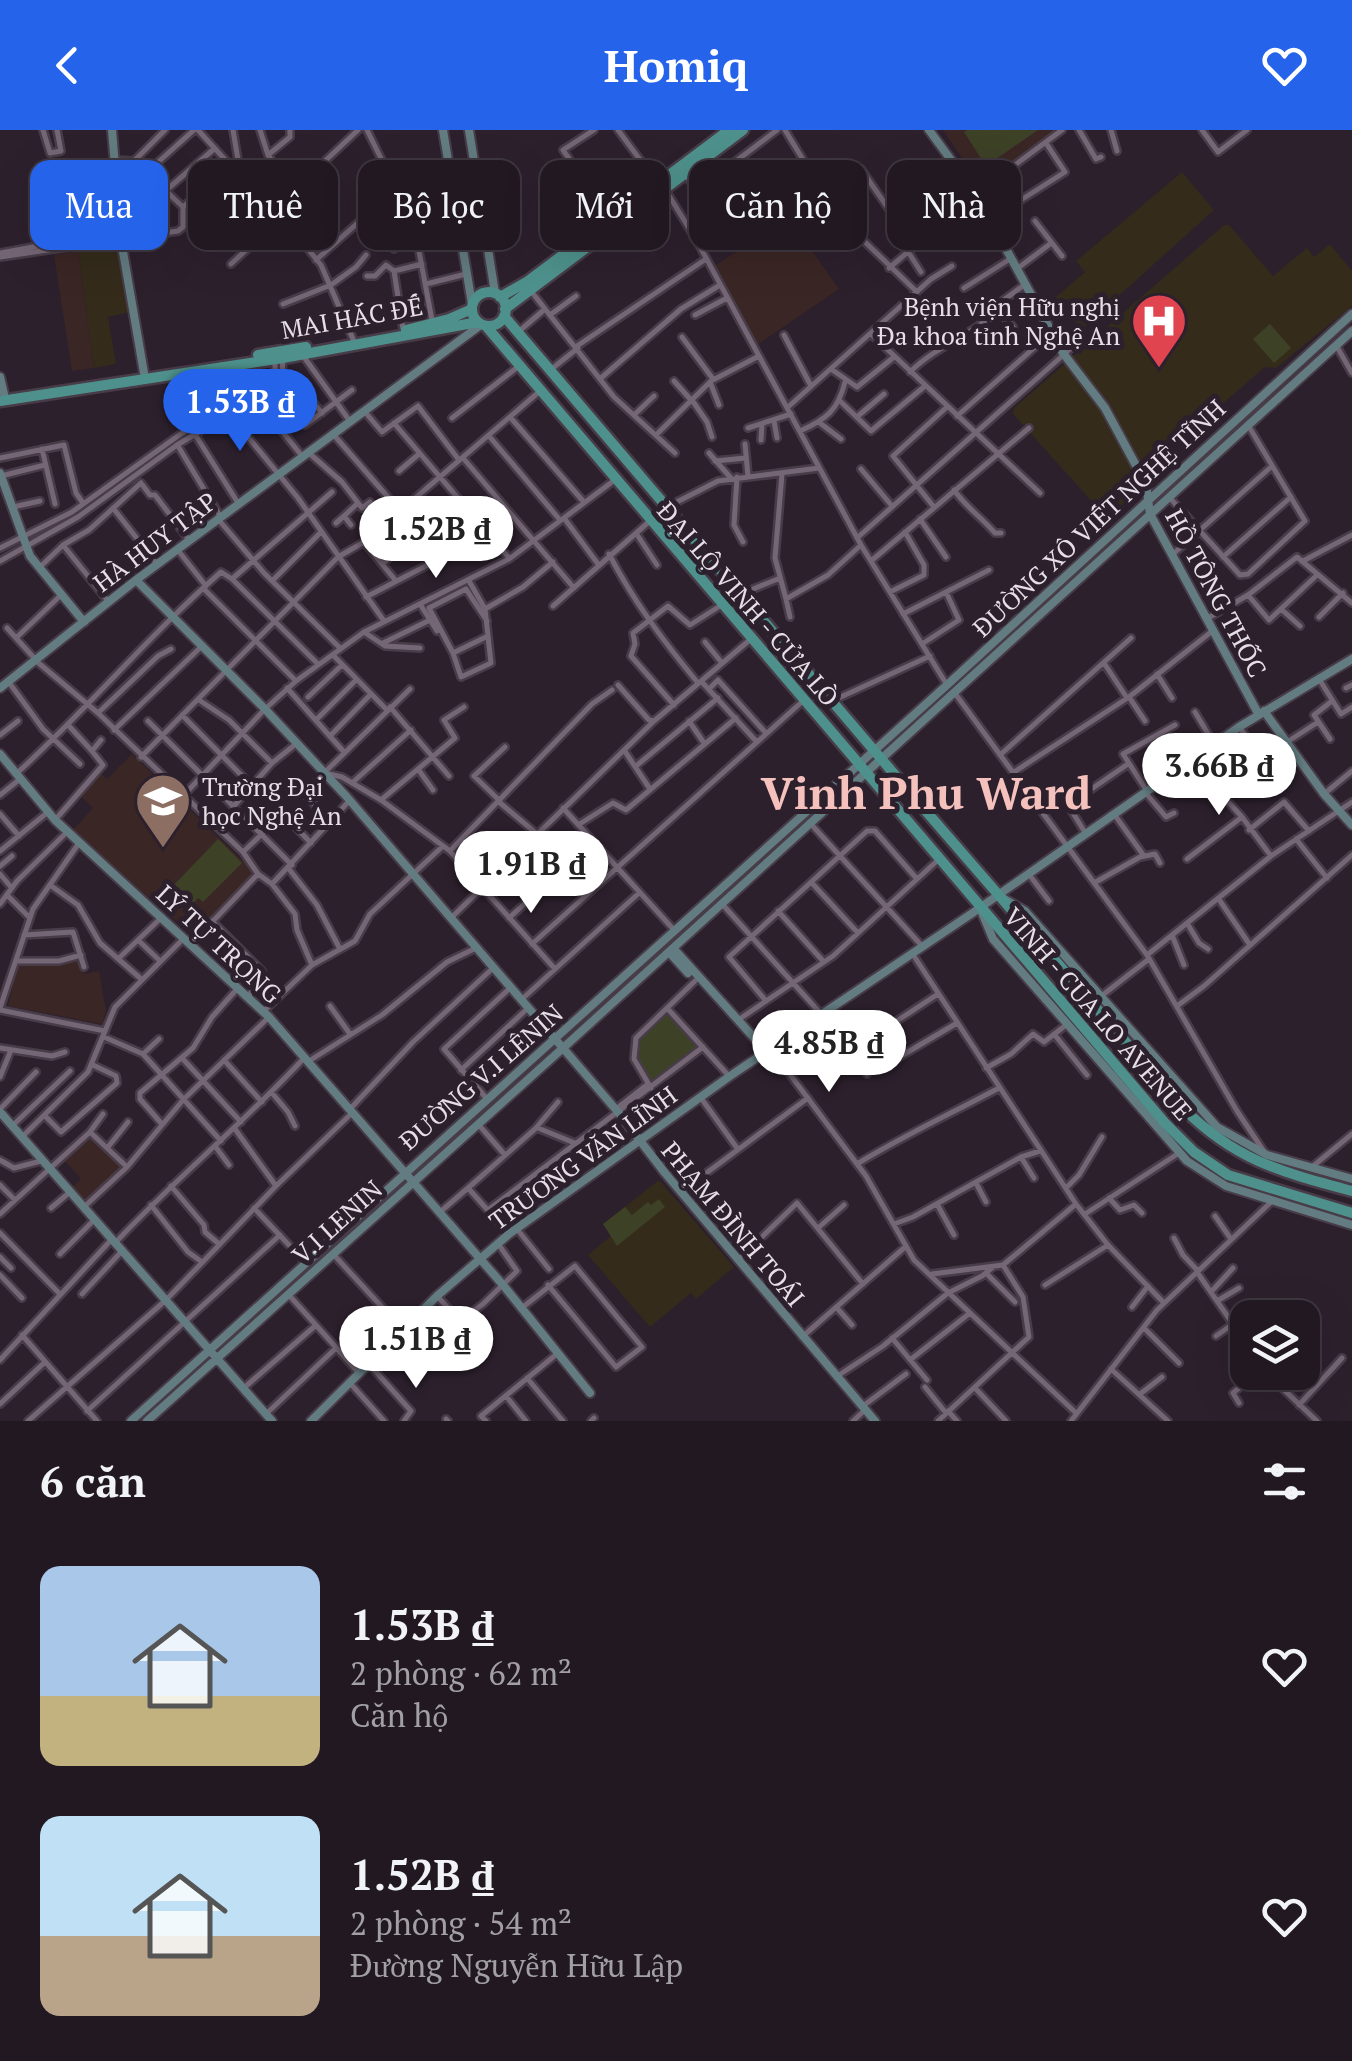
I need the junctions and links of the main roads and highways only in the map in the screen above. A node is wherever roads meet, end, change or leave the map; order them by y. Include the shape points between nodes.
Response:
1 (729, 130) edge
2 (743, 130) edge
3 (699, 158) junction
4 (669, 182) edge
5 (669, 183) edge
6 (576, 250) edge
7 (528, 285) junction
8 (498, 295) junction
9 (472, 307) junction
10 (505, 312) junction
11 (482, 324) junction
12 (191, 369) junction
13 (62, 387) junction
14 (1, 397) edge
15 (848, 721) junction
16 (834, 734) junction
17 (903, 785) junction
18 (888, 798) junction
19 (997, 895) joint
20 (980, 908) joint
21 (1352, 1192) edge
22 (1352, 1213) edge

1 - 3 main road
2 - 3 main road
3 - 4 main road
3 - 5 main road
6 - 7 main road
7 - 8 main road
7 - 10 main road
8 - 9 main road via 481,294
8 - 10 main road
9 - 11 main road
9 - 12 main road, MAI HẮC ĐẾ via 461,316 403,330
10 - 11 main road via 496,324
10 - 15 main road, ĐẠI LỘ VINH - CỬA LÒ
11 - 12 main road, MAI HẮC ĐẾ
11 - 16 main road, ĐẠI LỘ VINH - CỬA LÒ
12 - 13 main road, MAI HẮC ĐẾ
12 - 13 main road, MAI HẮC ĐẾ
13 - 14 main road, MAI HẮC ĐẾ
15 - 16 main road via 846,735
15 - 17 main road, ĐẠI LỘ VINH - CỬA LÒ
16 - 18 main road, ĐẠI LỘ VINH - CỬA LÒ
17 - 18 main road via 890,784
17 - 19 main road, ĐẠI LỘ VINH - CỬA LÒ
18 - 20 main road, ĐẠI LỘ VINH - CỬA LÒ
19 - 21 main road, VINH - CUA LO AVENUE via 1209,1134 1266,1166
20 - 22 main road, VINH - CUA LO AVENUE via 1194,1152 1228,1175

